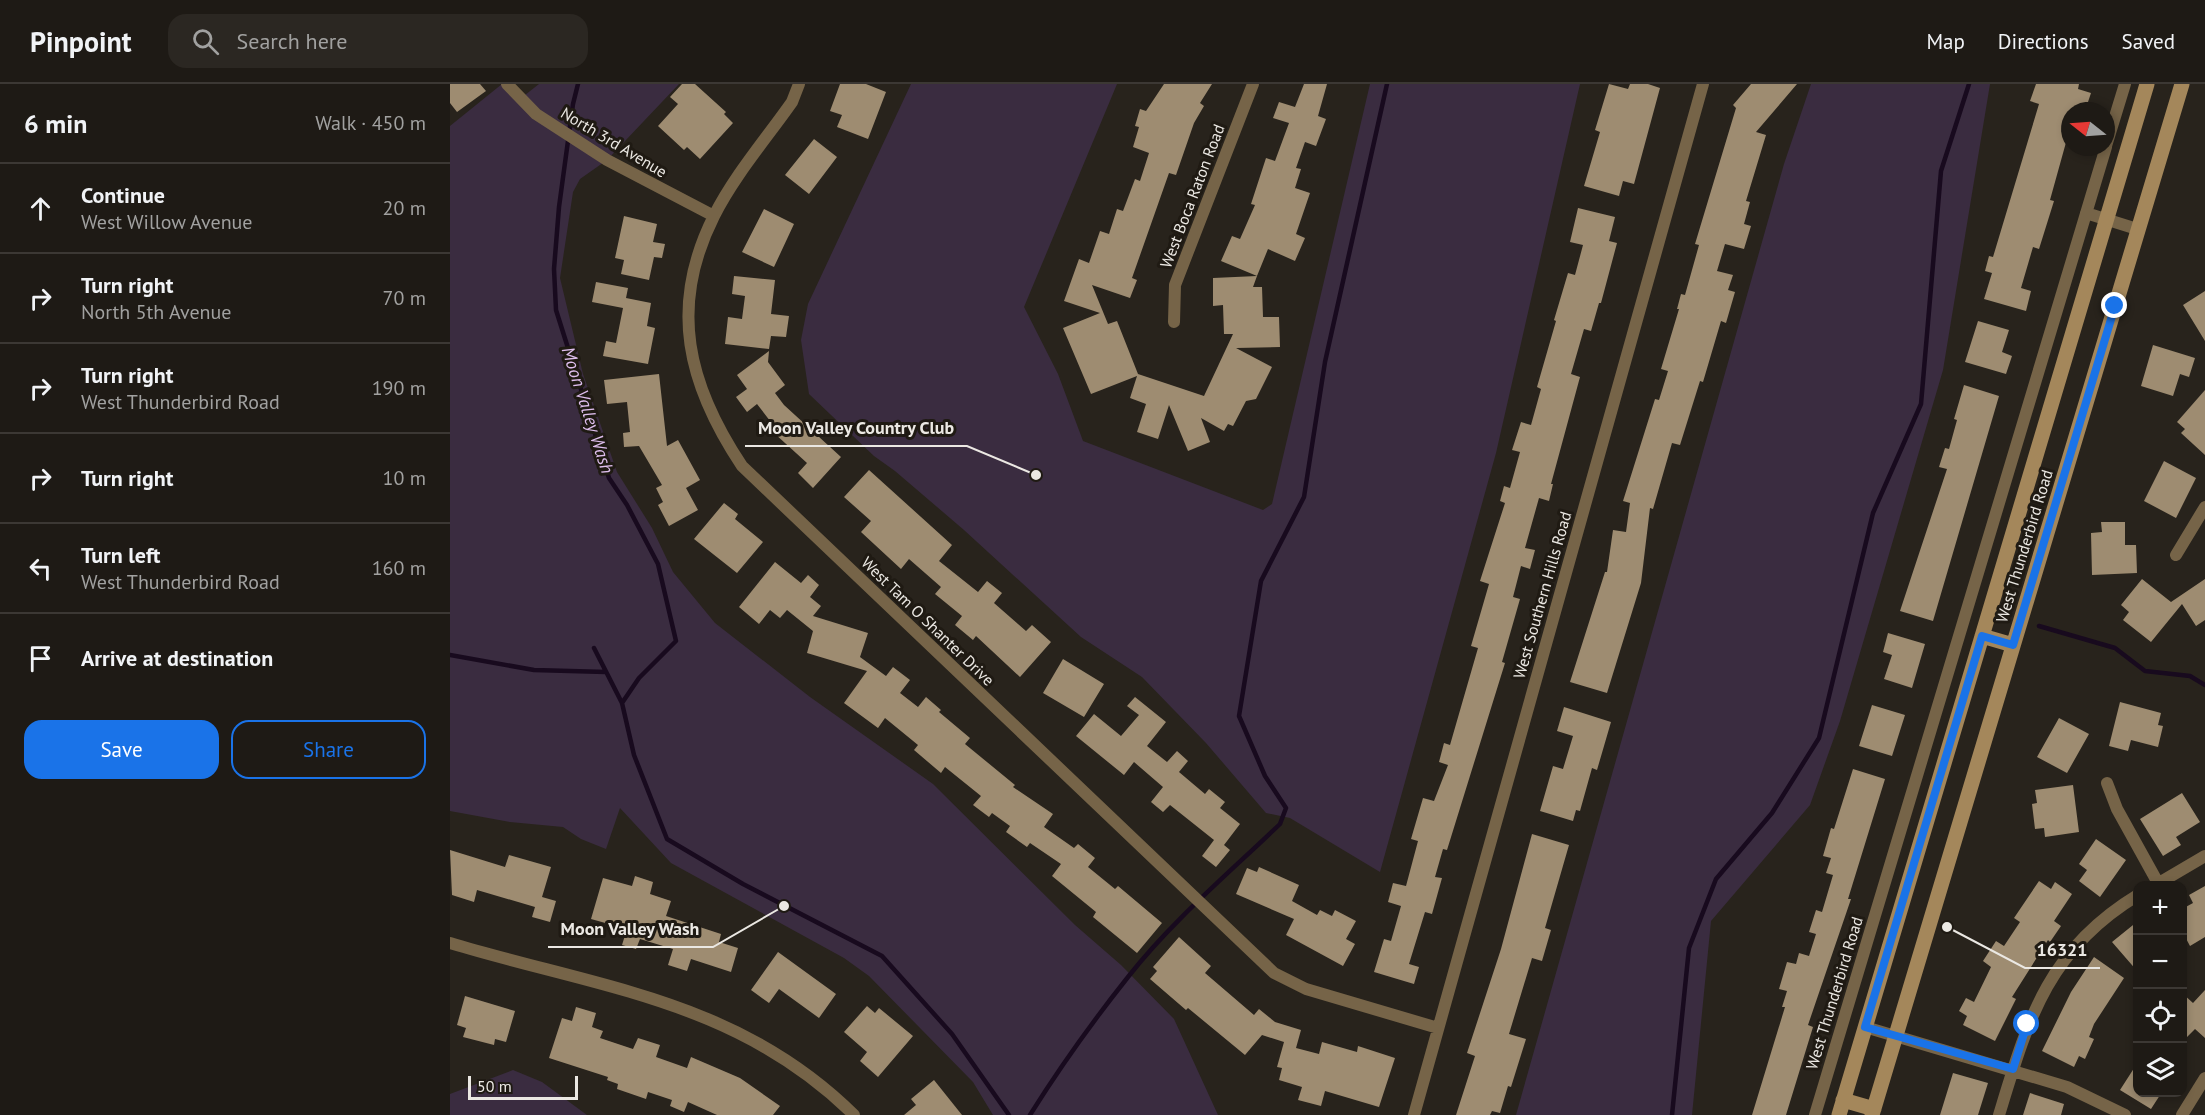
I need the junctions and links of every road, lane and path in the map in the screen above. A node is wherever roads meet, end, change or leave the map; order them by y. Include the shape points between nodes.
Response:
1 (507, 84) edge
2 (800, 84) edge
3 (1252, 84) edge
4 (1703, 84) edge
5 (2125, 84) edge
6 (2147, 84) edge
7 (2182, 84) edge
8 (2115, 117) edge
9 (2103, 156) edge
10 (2086, 213) junction
11 (714, 216) junction
12 (2106, 219) junction
13 (2137, 229) junction
14 (1174, 322) dead end
15 (2205, 507) edge
16 (2176, 555) dead end
17 (1982, 636) junction
18 (2013, 645) junction
19 (2107, 783) dead end
20 (2205, 856) edge
21 (2154, 881) edge
22 (2161, 881) edge
23 (2133, 899) edge
24 (450, 944) edge
25 (1865, 1027) junction
26 (1438, 1028) junction
27 (1897, 1036) junction
28 (2013, 1069) junction
29 (2205, 1078) edge
30 (1822, 1093) junction
31 (1844, 1100) junction
32 (1873, 1112) edge
33 (854, 1115) edge
34 (1414, 1115) edge
35 (1815, 1115) edge
36 (1839, 1115) edge
37 (1999, 1115) edge
38 (2125, 1115) edge
39 (2182, 1115) edge

1 - 11 street, North 3rd Avenue via 526,106 552,125 628,173
2 - 11 street, West Tam O Shanter Drive via 792,102
3 - 14 street, West Boca Raton Road via 1175,285
4 - 26 street, West Southern Hills Road
5 - 8 street, West Thunderbird Road
6 - 12 main road, West Thunderbird Road
7 - 13 main road, West Thunderbird Road
9 - 10 street, West Thunderbird Road
10 - 12 street
10 - 30 street, West Thunderbird Road
11 - 26 street, West Tam O Shanter Drive via 693,278 688,317 691,355 704,398 742,466 1274,972 1306,988
12 - 13 street
12 - 17 main road, West Thunderbird Road
13 - 18 main road, West Thunderbird Road
15 - 16 street
17 - 18 main road
17 - 25 main road, West Thunderbird Road
18 - 27 main road, West Thunderbird Road
19 - 21 street
20 - 22 street
23 - 28 street via 2094,927 2063,960 2034,1007
24 - 33 street via 675,1005 720,1023 791,1061
25 - 27 street
25 - 31 main road, West Thunderbird Road
26 - 34 street, West Southern Hills Road
27 - 28 street
27 - 32 main road, West Thunderbird Road
28 - 37 street
28 - 38 street via 2067,1087
29 - 39 street
30 - 31 street, West Thunderbird Road
30 - 35 street, West Thunderbird Road
31 - 32 main road
31 - 36 main road, West Thunderbird Road

